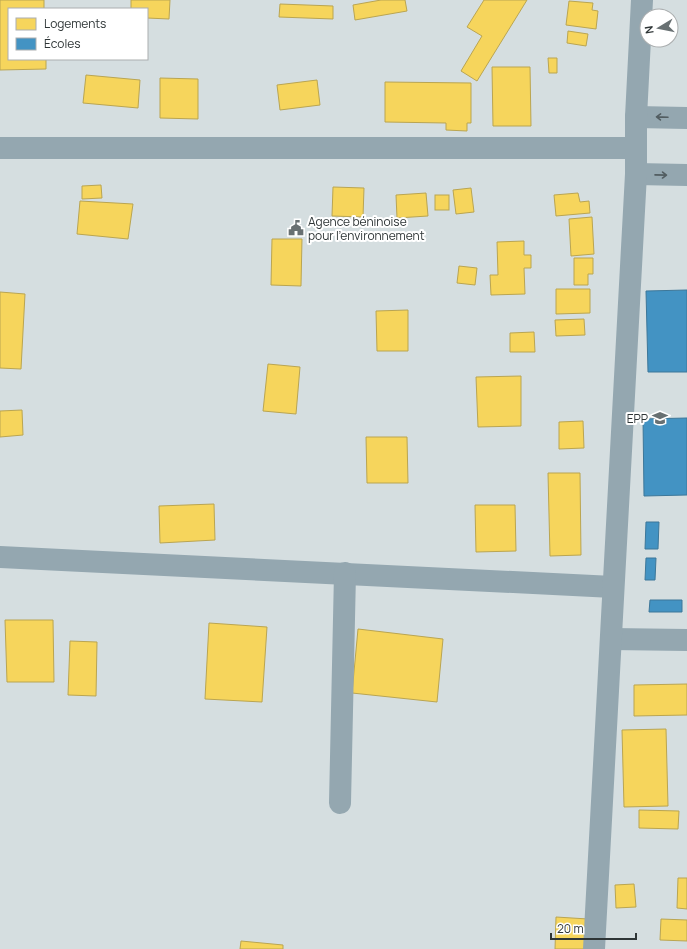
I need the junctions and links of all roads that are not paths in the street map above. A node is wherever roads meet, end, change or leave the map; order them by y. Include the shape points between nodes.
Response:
1 (642, 0) edge
2 (636, 116) junction
3 (687, 118) edge
4 (0, 148) edge
5 (636, 148) junction
6 (636, 174) junction
7 (687, 175) edge
8 (0, 557) edge
9 (345, 574) junction
10 (614, 587) junction
11 (611, 639) junction
12 (687, 640) edge
13 (340, 803) dead end
14 (594, 949) edge

1 - 2 street
3 -> 2 street
2 - 5 street
4 - 5 street
5 - 6 street
6 -> 7 street
6 - 10 street
8 - 9 street
9 - 10 street
9 - 13 street
10 - 11 street
11 - 12 street
11 - 14 street

